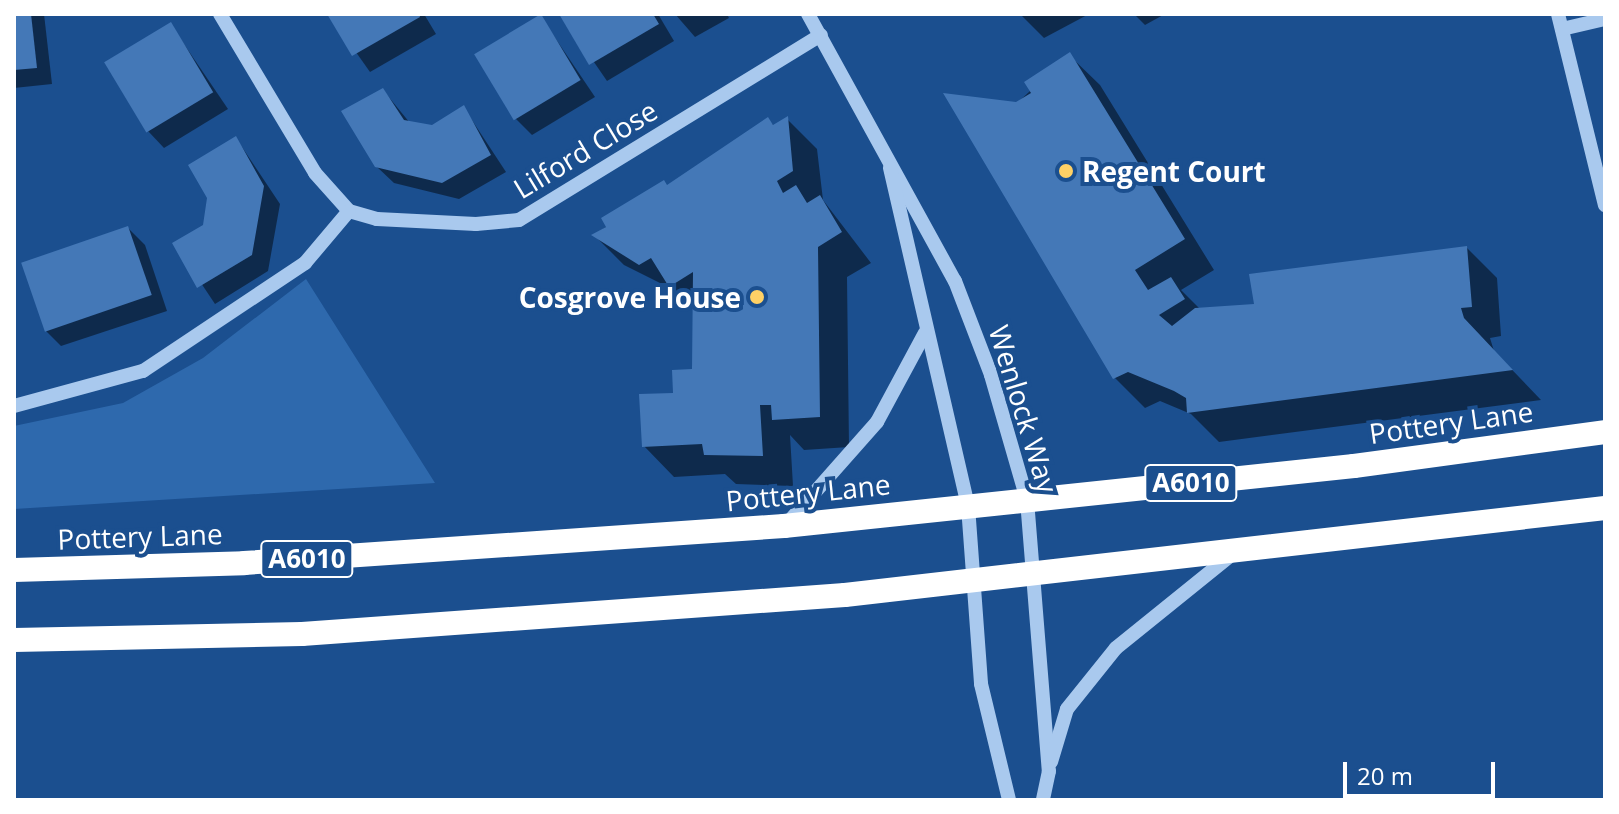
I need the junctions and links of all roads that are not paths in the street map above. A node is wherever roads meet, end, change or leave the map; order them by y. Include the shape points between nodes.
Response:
1 (220, 14) edge
2 (808, 14) edge
3 (1558, 14) edge
4 (1605, 19) edge
5 (1562, 29) junction
6 (821, 35) junction
7 (886, 148) junction
8 (1605, 205) edge
9 (349, 211) junction
10 (925, 333) junction
11 (14, 406) edge
12 (1605, 432) edge
13 (1027, 500) junction
14 (968, 506) junction
15 (1605, 508) edge
16 (784, 526) junction
17 (1230, 556) junction
18 (14, 570) edge
19 (1035, 577) junction
20 (973, 584) junction
21 (14, 640) edge
22 (1049, 771) junction
23 (1009, 800) edge
24 (1043, 800) edge

1 - 9 street via 315,173
2 - 6 street, Wenlock Way
3 - 5 street
4 - 5 street
5 - 8 street
6 - 7 street, Wenlock Way
6 - 9 street, Lilford Close via 519,220 377,219
7 - 10 street, Wenlock Way
7 - 13 street, Wenlock Way via 955,281
9 - 11 street via 305,263 190,343 116,381
10 - 14 street, Wenlock Way
10 - 16 street via 877,422
12 - 13 highway, Pottery Lane / A6010
13 - 14 highway, Pottery Lane / A6010
13 - 19 street, Wenlock Way
14 - 16 highway, Pottery Lane / A6010
14 - 20 street, Wenlock Way
15 - 17 highway
16 - 18 highway, Pottery Lane / A6010 via 244,563
17 - 19 highway
17 - 22 street via 1108,657 1067,709
19 - 20 highway
19 - 22 street, Wenlock Way
20 - 21 highway via 302,634
20 - 23 street, Wenlock Way via 981,684
22 - 24 street, Wenlock Way

